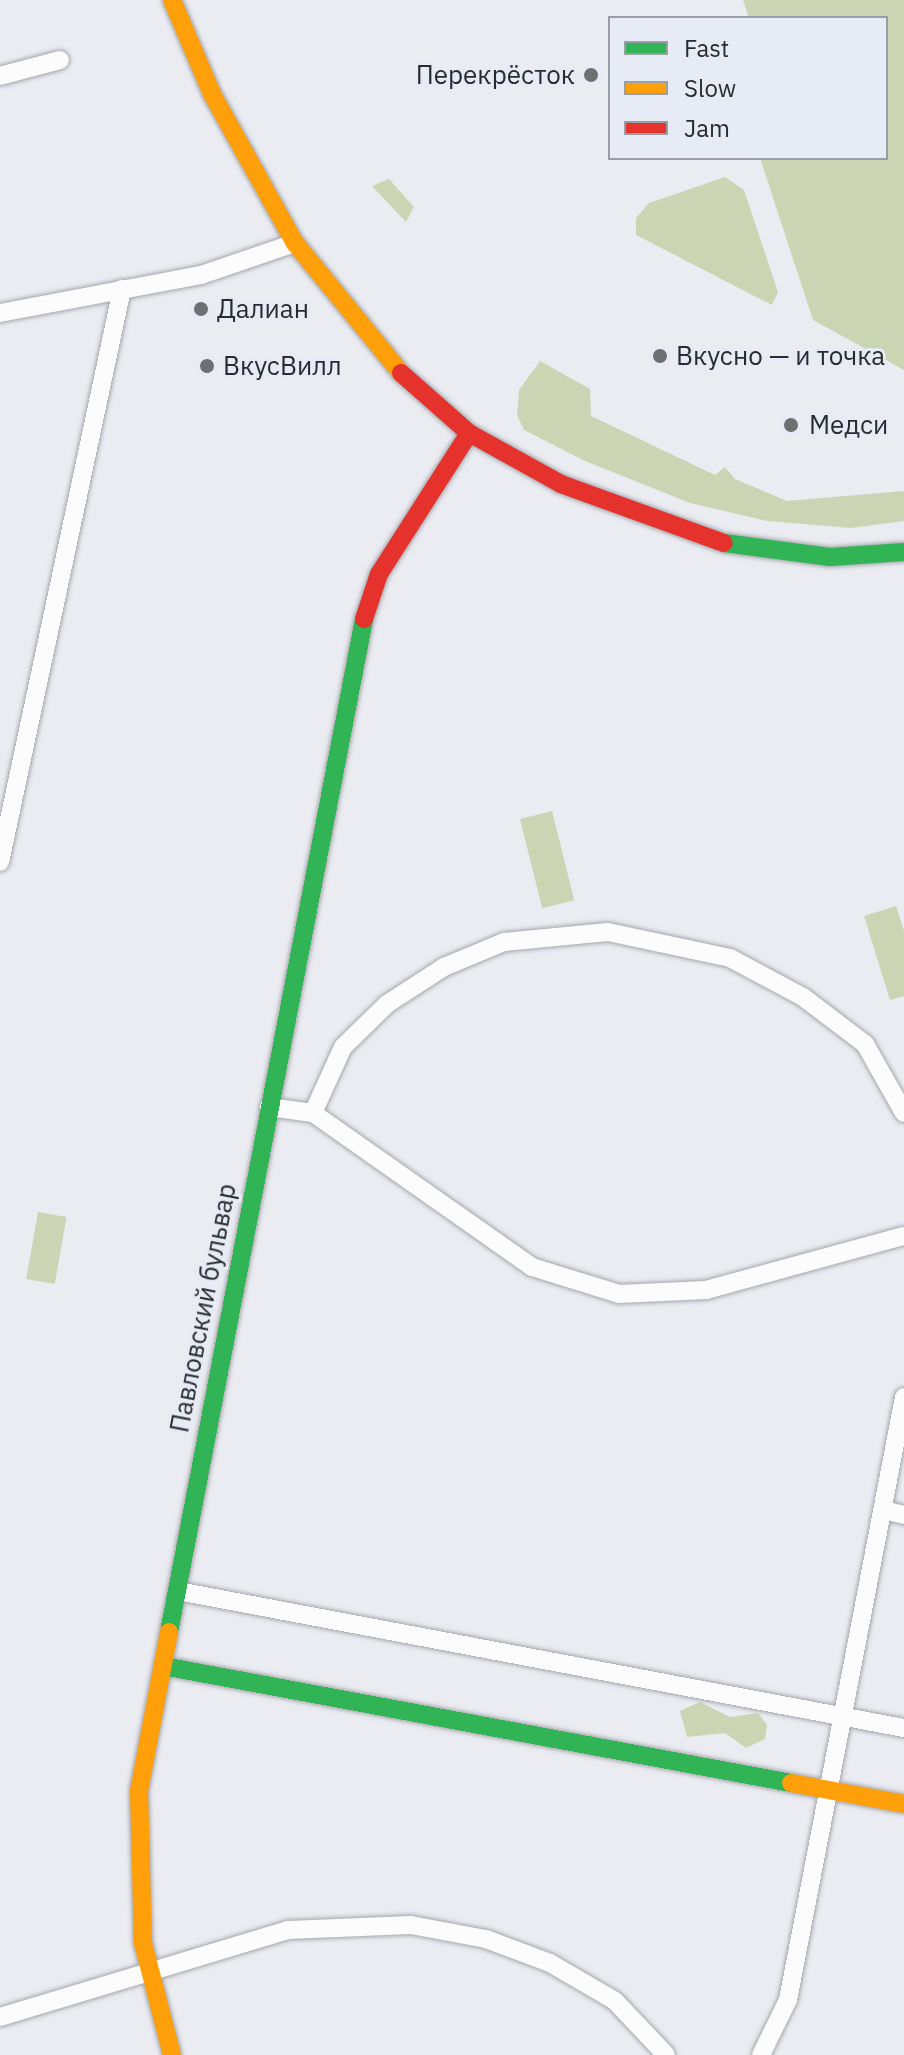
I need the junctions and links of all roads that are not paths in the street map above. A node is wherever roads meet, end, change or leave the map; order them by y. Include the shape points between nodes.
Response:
1 (172, 0) edge
2 (60, 60) dead end
3 (0, 76) edge
4 (295, 243) junction
5 (122, 289) junction
6 (0, 313) edge
7 (469, 433) junction
8 (904, 552) edge
9 (0, 862) edge
10 (269, 1107) junction
11 (313, 1113) junction
12 (904, 1113) edge
13 (904, 1236) edge
14 (904, 1397) edge
15 (883, 1510) junction
16 (904, 1515) edge
17 (178, 1591) junction
18 (163, 1666) junction
19 (844, 1716) junction
20 (904, 1728) edge
21 (830, 1790) junction
22 (904, 1804) edge
23 (146, 1968) junction
24 (0, 2017) edge
25 (172, 2055) edge
26 (666, 2055) edge
27 (761, 2055) edge

1 - 4 street via 212,94
2 - 3 street
4 - 5 street via 239,266
4 - 7 street via 380,354
5 - 6 street
5 - 9 street
7 - 8 street via 561,484 709,541 830,557
7 - 10 street, Павловский бульвар via 379,574 360,629
10 - 11 street
10 - 17 street, Павловский бульвар
11 - 12 street via 343,1047 387,1004 444,967 504,942 608,932 730,958 803,997 865,1044
11 - 13 street via 532,1267 619,1294 706,1290
14 - 15 street
15 - 16 street
15 - 19 street
17 - 18 street, Павловский бульвар
17 - 19 street
18 - 21 street
18 - 23 street, Павловский бульвар via 135,1819
19 - 20 street
19 - 21 street
21 - 22 street
21 - 27 street via 788,2000
23 - 24 street
23 - 25 street, Павловский бульвар
23 - 26 street via 288,1930 411,1925 486,1939 550,1963 615,2001

